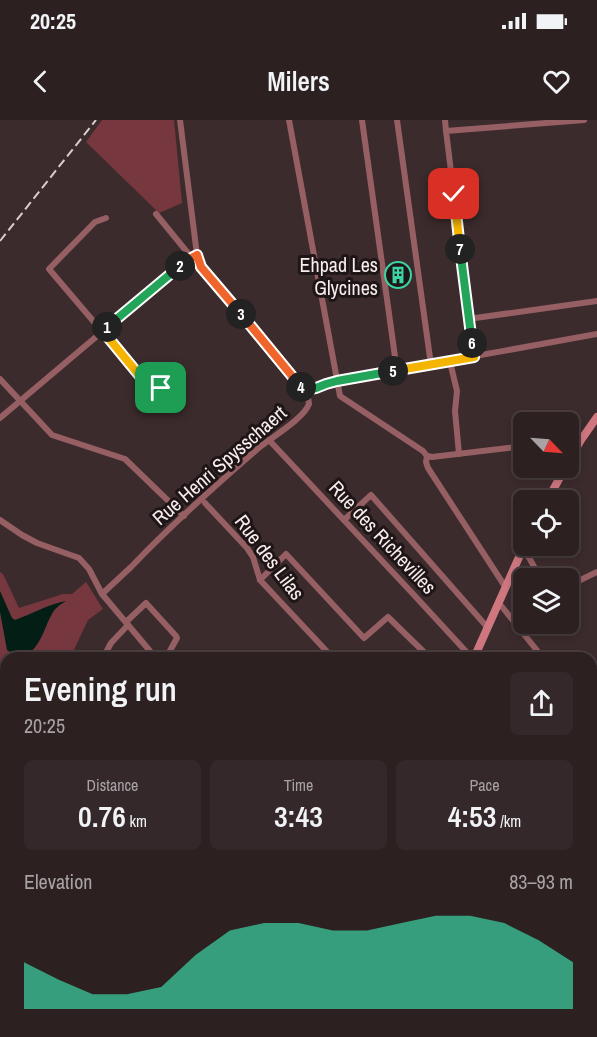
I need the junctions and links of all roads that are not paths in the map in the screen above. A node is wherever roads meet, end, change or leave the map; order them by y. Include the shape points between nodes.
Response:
1 (180, 120) edge
2 (289, 120) edge
3 (362, 120) edge
4 (397, 120) edge
5 (445, 120) edge
6 (585, 120) edge
7 (446, 131) junction
8 (156, 214) dead end
9 (106, 218) dead end
10 (195, 256) junction
11 (597, 301) edge
12 (468, 319) junction
13 (102, 330) junction
14 (597, 334) edge
15 (474, 357) junction
16 (450, 362) junction
17 (431, 365) junction
18 (397, 371) junction
19 (0, 379) edge
20 (145, 380) dead end
21 (337, 381) junction
22 (307, 390) junction
23 (20, 401) junction
24 (0, 417) edge
25 (597, 417) edge
26 (269, 440) junction
27 (581, 440) joint
28 (579, 443) edge
29 (513, 447) edge
30 (459, 454) junction
31 (427, 456) junction
32 (205, 503) dead end
33 (184, 516) junction
34 (0, 520) edge
35 (344, 520) junction
36 (520, 556) edge
37 (597, 572) edge
38 (260, 580) junction
39 (579, 581) edge
40 (506, 588) junction
41 (102, 594) junction
42 (499, 603) junction
43 (127, 623) junction
44 (488, 628) junction
45 (107, 652) edge
46 (151, 652) edge
47 (169, 652) edge
48 (327, 652) edge
49 (423, 652) edge
50 (467, 652) edge
51 (476, 652) edge
52 (538, 652) edge

1 - 10 street
2 - 21 street
3 - 18 street
4 - 17 street
5 - 7 street
6 - 7 street
7 - 12 street
8 - 10 street
9 - 13 street via 95,222 49,269
10 - 13 street
10 - 22 street
11 - 12 street
12 - 15 street
13 - 20 street
13 - 23 street
14 - 15 street
15 - 16 street
16 - 17 street
16 - 30 street via 457,391
17 - 18 street
18 - 21 street
19 - 23 street
21 - 22 street
21 - 31 street via 342,399
22 - 26 street, Rue Henri Spysschaert via 307,409
23 - 24 street
23 - 33 street via 52,435 125,459
25 - 27 main road
26 - 33 street, Rue Henri Spysschaert
26 - 35 street, Rue des Richevilles
27 - 28 main road
29 - 30 street
30 - 31 street
31 - 40 street via 428,468
32 - 38 street, Rue des Lilas via 247,548
33 - 41 street, Rue Henri Spysschaert
34 - 41 street via 37,543 79,558
35 - 44 street via 371,495
35 - 50 street, Rue des Richevilles
36 - 40 main road
37 - 39 street
38 - 48 street, Rue des Lilas
38 - 49 street via 286,554 364,638 388,617
40 - 42 main road
41 - 43 street
42 - 44 main road
42 - 52 street
43 - 45 street
43 - 46 street
43 - 47 street via 146,603 177,636
44 - 51 main road

